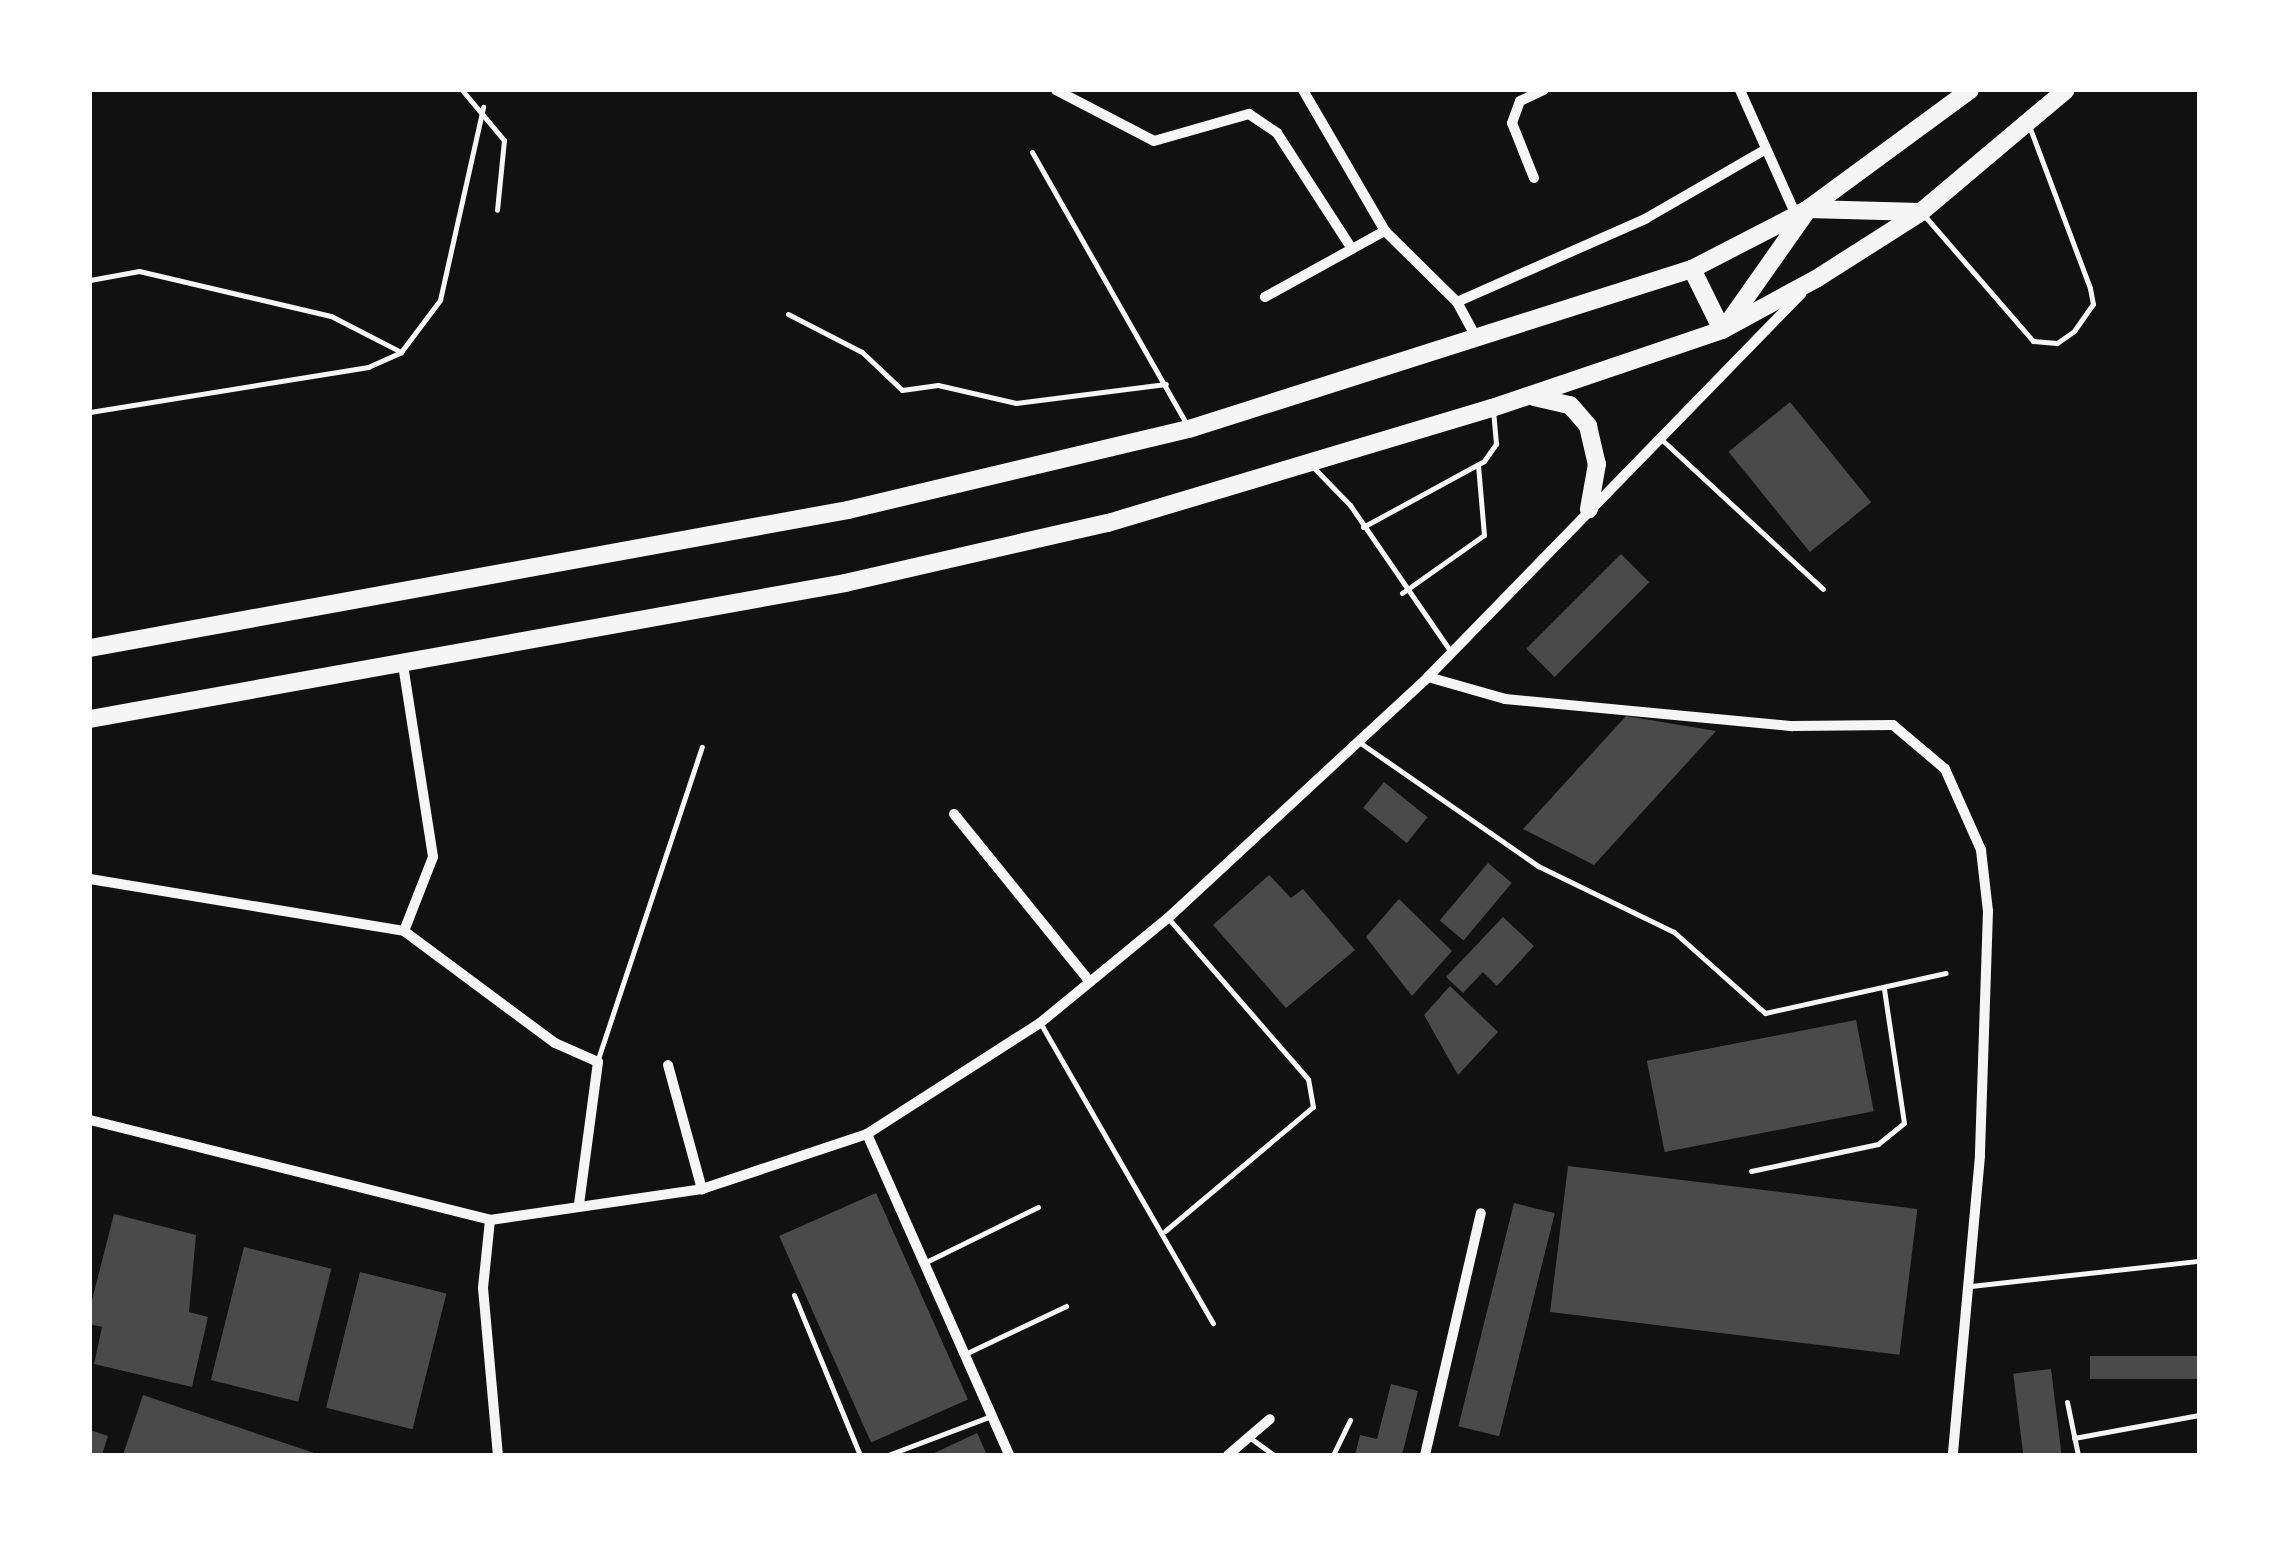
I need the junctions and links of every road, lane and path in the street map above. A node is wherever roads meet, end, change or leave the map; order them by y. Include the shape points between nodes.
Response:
1 (462, 90) edge
2 (1056, 90) edge
3 (1303, 90) edge
4 (1544, 90) edge
5 (1740, 90) edge
6 (1970, 90) edge
7 (2066, 90) edge
8 (483, 107) junction
9 (2028, 123) junction
10 (1762, 151) junction
11 (1032, 152) dead end
12 (1534, 178) dead end
13 (497, 210) dead end
14 (1802, 212) junction
15 (1921, 212) junction
16 (1385, 231) junction
17 (1352, 249) junction
18 (1692, 270) junction
19 (1816, 278) junction
20 (90, 280) edge
21 (1264, 297) dead end
22 (1457, 302) junction
23 (788, 314) dead end
24 (1722, 330) junction
25 (1478, 340) junction
26 (402, 352) junction
27 (1166, 384) junction
28 (1524, 396) junction
29 (1492, 408) junction
30 (90, 412) edge
31 (1188, 429) junction
32 (1660, 438) junction
33 (1306, 461) junction
34 (1478, 464) junction
35 (1589, 509) junction
36 (1363, 527) junction
37 (1822, 589) dead end
38 (1402, 593) junction
39 (90, 648) edge
40 (1449, 649) junction
41 (403, 665) junction
42 (1428, 677) junction
43 (90, 720) edge
44 (1356, 740) junction
45 (702, 748) dead end
46 (954, 814) dead end
47 (90, 879) edge
48 (1168, 918) junction
49 (404, 931) junction
50 (1946, 973) dead end
51 (1090, 982) junction
52 (1884, 989) junction
53 (1040, 1023) junction
54 (598, 1062) junction
55 (668, 1066) dead end
56 (90, 1120) edge
57 (867, 1134) junction
58 (1751, 1171) dead end
59 (702, 1189) junction
60 (579, 1204) junction
61 (1038, 1207) dead end
62 (1481, 1214) dead end
63 (490, 1220) junction
64 (1165, 1230) junction
65 (2199, 1261) edge
66 (921, 1264) junction
67 (1968, 1286) junction
68 (794, 1295) dead end
69 (1066, 1306) dead end
70 (1213, 1322) dead end
71 (963, 1355) junction
72 (2067, 1402) dead end
73 (2199, 1415) edge
74 (991, 1416) junction
75 (1270, 1420) dead end
76 (1350, 1420) dead end
77 (1249, 1437) junction
78 (2074, 1438) junction
79 (498, 1455) edge
80 (860, 1455) edge
81 (888, 1455) edge
82 (1010, 1455) edge
83 (1228, 1455) edge
84 (1274, 1455) edge
85 (1333, 1455) edge
86 (1425, 1455) edge
87 (1953, 1455) edge
88 (2078, 1455) edge

1 - 8 lane
2 - 17 street via 1154,141 1231,115 1263,121
3 - 16 street
4 - 12 street via 1520,101 1512,123
5 - 10 street
6 - 14 main road
7 - 9 main road
8 - 13 lane via 504,140
8 - 26 lane via 440,300
9 - 15 main road
9 - 15 lane via 2093,304 2074,331 2057,343 2033,341
10 - 14 street
10 - 22 street via 1645,219
11 - 27 lane
14 - 15 main road
14 - 18 main road
14 - 24 main road
15 - 19 main road
16 - 17 street
16 - 22 street
17 - 21 street
18 - 24 main road
18 - 25 main road
19 - 24 main road
19 - 32 street
20 - 26 lane via 140,271 331,316
22 - 25 street
23 - 27 lane via 862,352 902,390 938,385 1030,403
24 - 28 main road
25 - 31 main road
26 - 30 lane via 368,367
27 - 31 lane
28 - 29 main road
28 - 35 main road via 1570,405 1588,426 1597,464
29 - 33 main road
29 - 34 lane via 1496,444
31 - 39 main road via 848,510
32 - 35 street
32 - 37 lane
33 - 36 lane
33 - 41 main road via 1108,523 846,583
34 - 36 lane
34 - 38 lane via 1484,535
35 - 40 street
36 - 38 lane
38 - 40 lane
40 - 42 street
41 - 43 main road
41 - 49 street via 433,857
42 - 44 street
42 - 67 street via 1505,699 1793,726 1893,724 1945,769 1981,850 1988,910
44 - 48 street
44 - 52 lane via 1538,866 1674,932 1766,1012
45 - 54 lane via 619,975
46 - 51 street
47 - 49 street
48 - 51 street
48 - 64 lane via 1308,1079 1313,1107
49 - 54 street via 555,1044
50 - 52 lane
51 - 53 street
52 - 58 lane via 1904,1123 1878,1144
53 - 57 street
53 - 64 lane
54 - 60 street
55 - 59 street
56 - 63 street
57 - 59 street
57 - 66 street
59 - 60 street
60 - 63 street
61 - 66 lane
62 - 86 street
63 - 79 street via 484,1288
64 - 70 lane
65 - 67 lane
66 - 71 street
67 - 87 street
68 - 80 lane
69 - 71 lane
71 - 74 street
72 - 78 lane
73 - 78 lane
74 - 81 lane
74 - 82 street
75 - 77 street
76 - 85 lane
77 - 83 street
77 - 84 lane
78 - 88 lane

